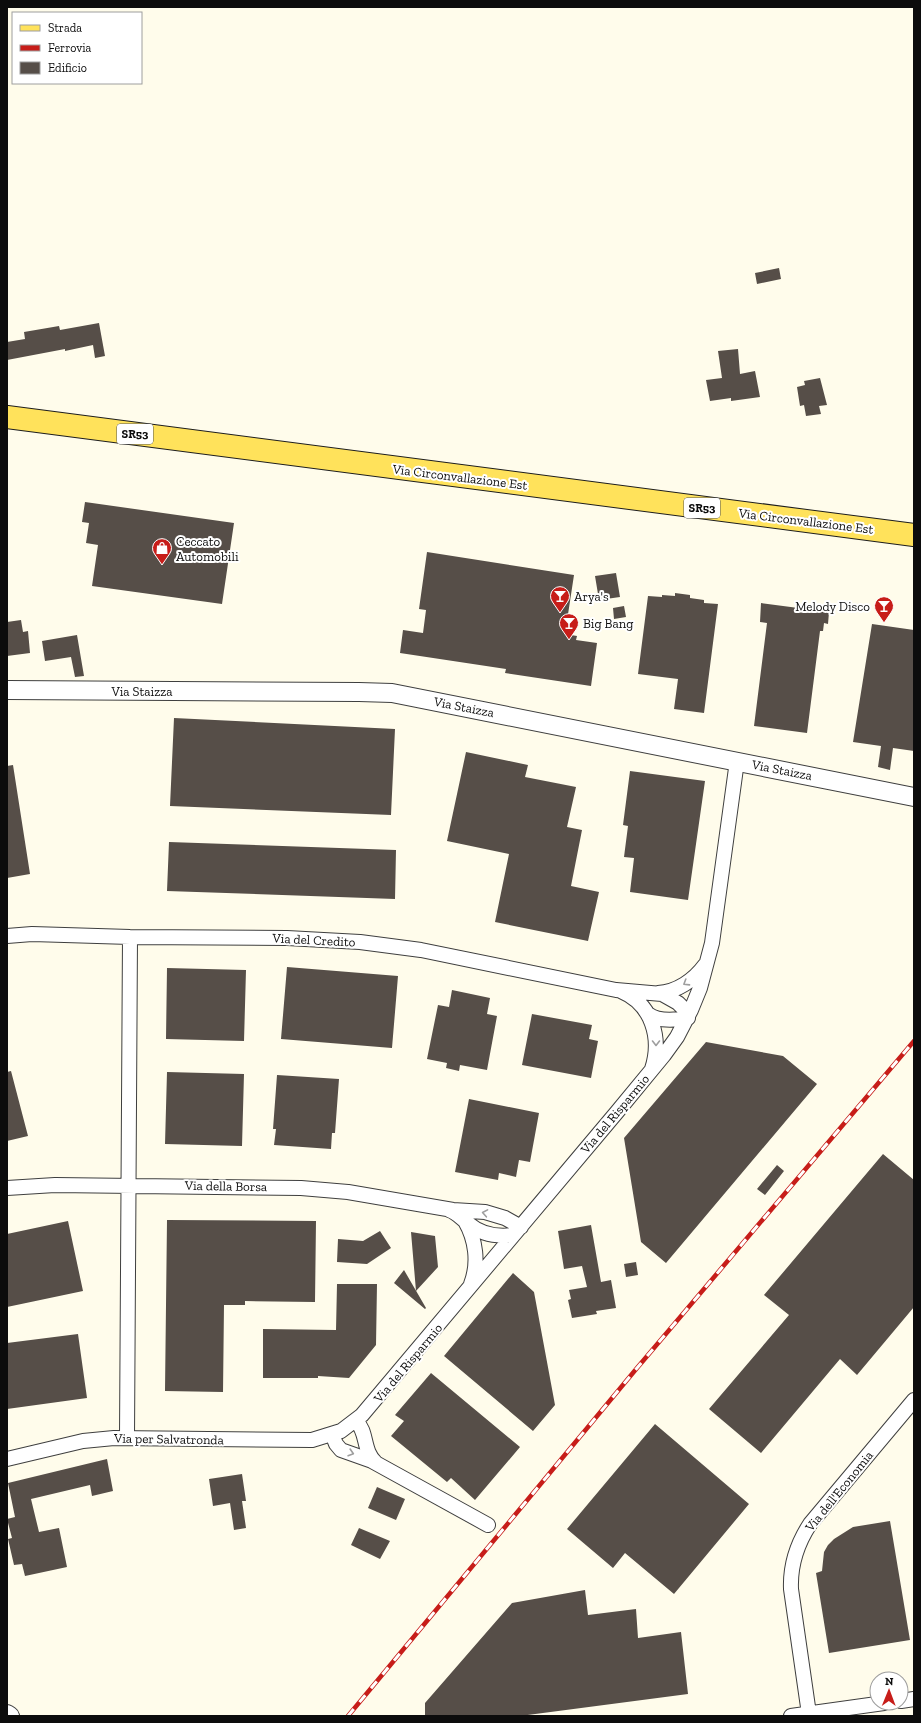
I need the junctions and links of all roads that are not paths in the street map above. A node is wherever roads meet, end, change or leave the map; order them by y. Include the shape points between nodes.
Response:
1 (7, 417) edge
2 (914, 535) edge
3 (7, 690) edge
4 (737, 761) junction
5 (914, 797) edge
6 (7, 936) edge
7 (130, 937) junction
8 (708, 962) junction
9 (616, 990) junction
10 (657, 993) junction
11 (648, 1014) junction
12 (688, 1018) junction
13 (650, 1072) junction
14 (128, 1185) junction
15 (7, 1188) edge
16 (444, 1208) junction
17 (464, 1220) junction
18 (517, 1231) junction
19 (468, 1291) junction
20 (914, 1400) edge
21 (369, 1408) joint
22 (356, 1420) junction
23 (332, 1434) junction
24 (127, 1438) junction
25 (7, 1459) edge
26 (378, 1465) junction
27 (488, 1525) dead end
28 (869, 1705) edge
29 (7, 1714) edge
30 (811, 1714) edge
31 (10, 1716) edge
32 (791, 1716) edge

1 - 2 main road, Via Circonvallazione Est / SR53
3 - 4 street, Via Staizza via 388,693
4 - 5 street, Via Staizza
4 - 8 street, Via del Risparmio via 716,921
6 - 7 street, Via del Credito via 32,934
7 - 9 street, Via del Credito via 304,938 360,942 421,950
7 - 14 street
8 -> 10 street, Via del Credito via 684,985
8 - 12 street, Via del Risparmio
9 - 10 street, Via del Credito
9 - 11 street, Via del Credito via 632,997
10 - 12 street, Via del Credito via 676,1001 685,1010
11 - 12 street via 654,1018
11 -> 13 street, Via del Credito via 653,1023 656,1039
12 - 13 street, Via del Risparmio
13 - 18 street, Via del Risparmio
14 - 15 street, Via della Borsa via 45,1185
14 - 16 street, Via della Borsa via 301,1188 361,1194
14 - 24 street
16 - 17 street, Via della Borsa
18 -> 16 street, Via della Borsa via 505,1218 489,1213
17 - 18 street, Via della Borsa via 489,1235
17 - 19 street via 475,1251 474,1272
18 - 19 street, Via del Risparmio
19 - 21 street, Via del Risparmio
20 - 30 street, Via dell'Economia via 810,1524 796,1552 792,1570 792,1589
21 - 22 street, Via per Salvatronda
22 - 23 street, Via per Salvatronda
22 - 26 street via 363,1430 367,1451
23 - 24 street, Via per Salvatronda via 300,1441
23 -> 26 street via 341,1450 364,1457
24 - 25 street, Via per Salvatronda via 82,1441
26 - 27 street
28 - 30 street
29 - 31 street
30 - 32 street

